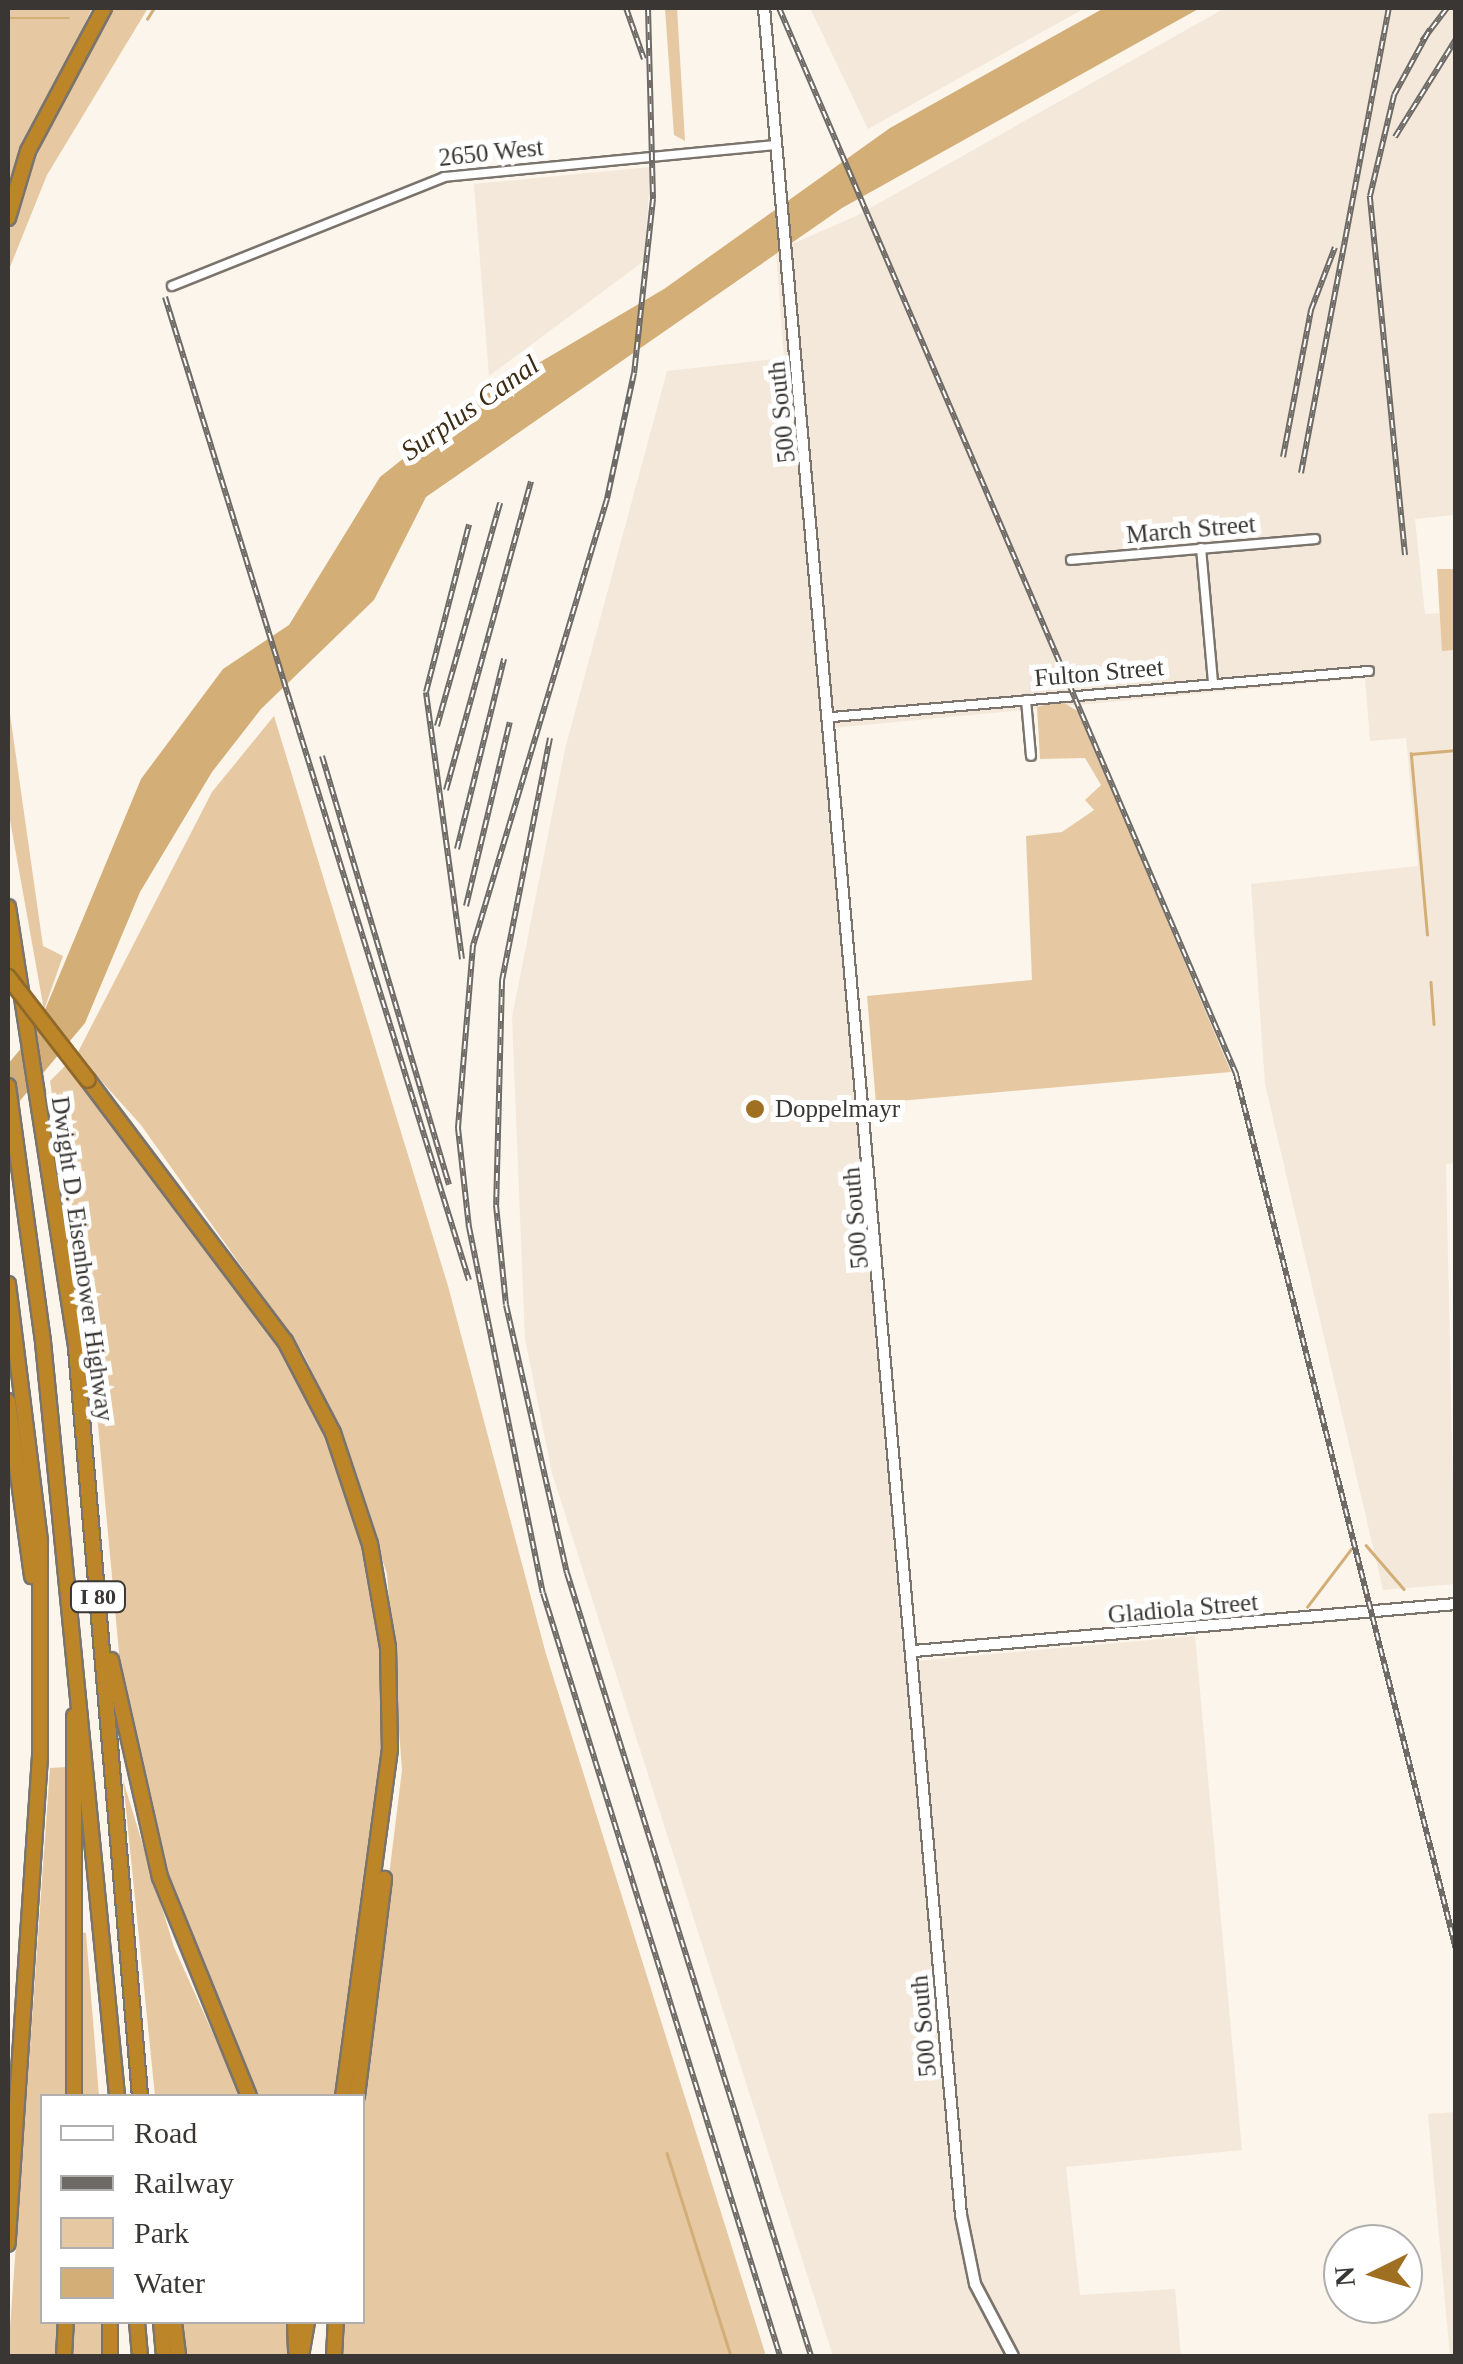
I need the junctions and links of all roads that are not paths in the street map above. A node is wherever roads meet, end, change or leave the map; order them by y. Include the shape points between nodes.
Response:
1 (104, 8) edge
2 (764, 8) edge
3 (776, 145) junction
4 (8, 218) edge
5 (172, 286) dead end
6 (1315, 539) dead end
7 (1201, 548) junction
8 (1070, 560) dead end
9 (1370, 671) dead end
10 (1213, 683) junction
11 (1026, 700) junction
12 (832, 717) junction
13 (1031, 756) dead end
14 (8, 906) edge
15 (8, 978) edge
16 (8, 1086) edge
17 (8, 1284) edge
18 (8, 1400) edge
19 (94, 1558) junction
20 (1456, 1604) edge
21 (73, 1631) junction
22 (914, 1651) junction
23 (391, 1711) junction
24 (40, 1756) junction
25 (106, 1964) junction
26 (131, 2000) junction
27 (74, 2094) edge
28 (108, 2094) edge
29 (117, 2094) edge
30 (140, 2094) edge
31 (150, 2094) edge
32 (248, 2094) edge
33 (344, 2094) edge
34 (357, 2094) edge
35 (8, 2244) edge
36 (66, 2324) edge
37 (110, 2324) edge
38 (137, 2324) edge
39 (161, 2324) edge
40 (174, 2324) edge
41 (295, 2324) edge
42 (310, 2324) edge
43 (311, 2324) edge
44 (336, 2324) edge
45 (64, 2356) edge
46 (110, 2356) edge
47 (140, 2356) edge
48 (164, 2356) edge
49 (178, 2356) edge
50 (299, 2356) edge
51 (310, 2356) edge
52 (334, 2356) edge
53 (1012, 2356) edge

1 - 4 highway via 28,151
2 - 3 street, 500 South
3 - 5 street, 2650 West via 444,176
3 - 12 street, 500 South
6 - 7 street, March Street
7 - 8 street, March Street
7 - 10 street
9 - 10 street, Fulton Street
10 - 11 street, Fulton Street
11 - 12 street, Fulton Street
11 - 13 street
12 - 22 street, 500 South
14 - 19 highway, Dwight D. Eisenhower Highway / I 80 via 76,1348
15 - 23 highway, bridge via 252,1292 320,1406 374,1560
16 - 21 highway, Dwight D. Eisenhower Highway / I 80
17 - 24 highway via 40,1542
18 - 24 highway via 30,1551
19 - 26 highway, Dwight D. Eisenhower Highway / I 80
19 - 32 highway via 134,1790
20 - 22 street, Gladiola Street
21 - 25 highway, Dwight D. Eisenhower Highway / I 80
21 - 27 highway
22 - 53 street, 500 South via 963,2234 974,2284
23 - 33 highway
23 - 34 highway via 393,1802
24 - 35 highway
25 - 28 highway
25 - 29 highway, Dwight D. Eisenhower Highway / I 80
26 - 30 highway, Dwight D. Eisenhower Highway / I 80
26 - 31 highway
36 - 45 highway
37 - 46 highway
38 - 47 highway
39 - 48 highway
40 - 49 highway
41 - 50 highway
42 - 50 highway
43 - 51 highway
44 - 52 highway

